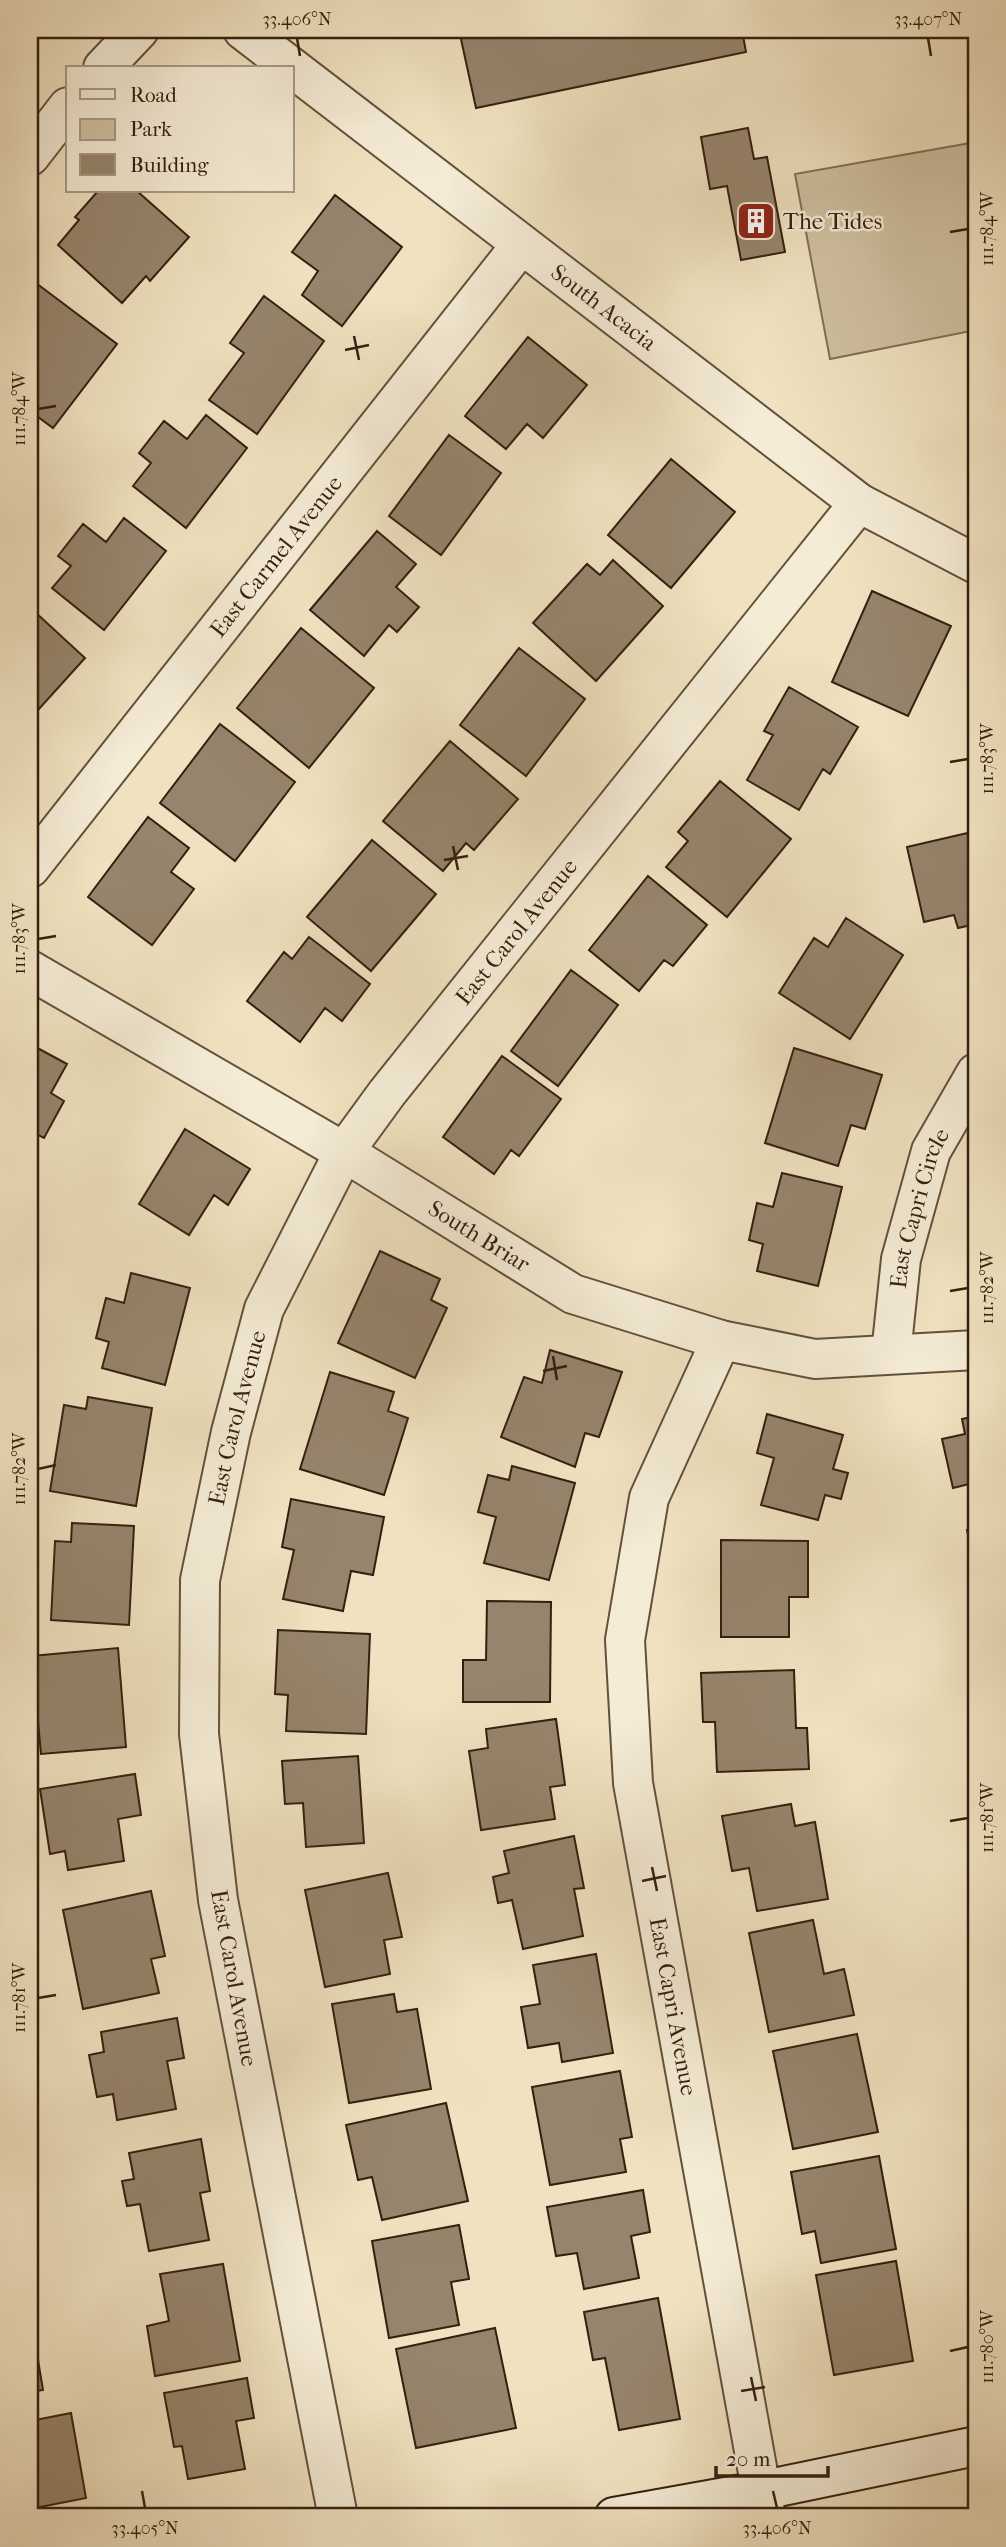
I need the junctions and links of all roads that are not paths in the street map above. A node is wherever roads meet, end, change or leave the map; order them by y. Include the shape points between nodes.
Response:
1 (139, 30) edge
2 (243, 30) edge
3 (105, 66) edge
4 (290, 66) edge
5 (294, 69) edge
6 (66, 110) edge
7 (30, 156) edge
8 (521, 245) junction
9 (859, 503) junction
10 (976, 564) edge
11 (30, 868) edge
12 (30, 970) edge
13 (976, 1073) edge
14 (344, 1152) junction
15 (721, 1340) junction
16 (976, 1350) edge
17 (891, 1354) junction
18 (976, 2446) edge
19 (762, 2504) edge
20 (338, 2517) edge
21 (614, 2517) edge

1 - 3 street
2 - 4 street, South Acacia
5 - 8 street, South Acacia
6 - 7 street
8 - 9 street, South Acacia
8 - 11 street, East Carmel Avenue
9 - 10 street, South Acacia
9 - 14 street, East Carol Avenue
12 - 14 street, South Briar
13 - 17 street, East Capri Circle via 932,1151 901,1259
14 - 15 street, South Briar via 573,1294
14 - 20 street, East Carol Avenue via 264,1309 231,1432 200,1580 199,1720 218,1900
15 - 17 street, South Briar via 815,1359
15 - 19 street, East Capri Avenue via 649,1498 625,1640 633,1783
16 - 17 street, South Briar
18 - 19 street
19 - 21 street

